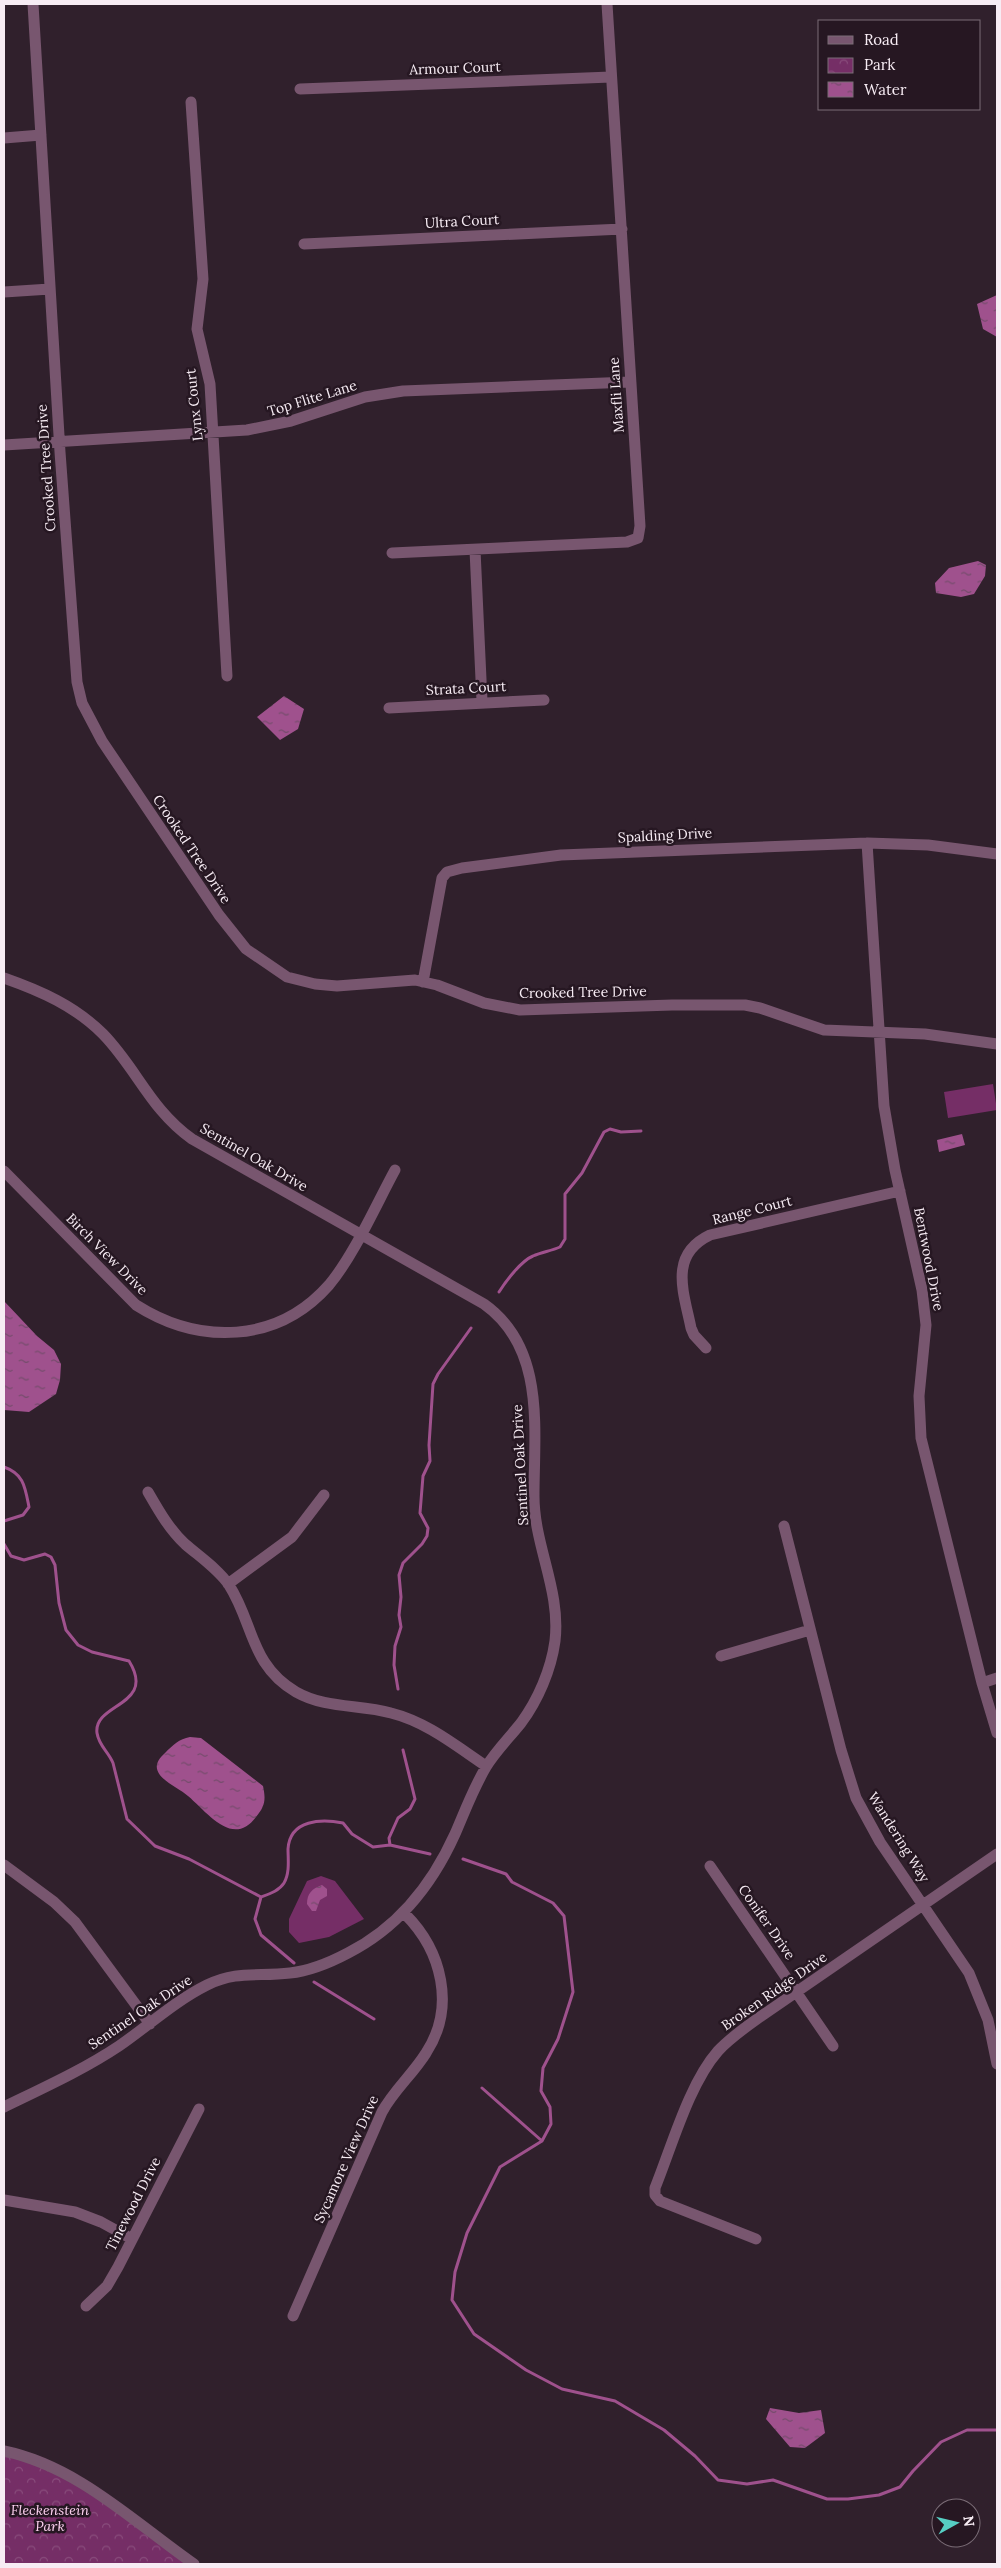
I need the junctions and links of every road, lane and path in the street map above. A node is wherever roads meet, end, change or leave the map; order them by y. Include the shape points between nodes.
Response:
1 (33, 4) edge
2 (607, 4) edge
3 (611, 76) junction
4 (300, 89) dead end
5 (191, 102) dead end
6 (41, 136) junction
7 (4, 138) edge
8 (622, 229) junction
9 (304, 244) dead end
10 (50, 289) junction
11 (4, 292) edge
12 (630, 382) junction
13 (213, 432) junction
14 (59, 442) junction
15 (4, 445) edge
16 (475, 550) junction
17 (392, 553) dead end
18 (228, 676) dead end
19 (544, 700) dead end
20 (482, 701) junction
21 (389, 708) dead end
22 (867, 843) junction
23 (997, 854) edge
24 (4, 978) edge
25 (423, 982) junction
26 (879, 1032) junction
27 (997, 1044) edge
28 (4, 1170) edge
29 (395, 1170) dead end
30 (900, 1191) junction
31 (360, 1234) junction
32 (706, 1348) dead end
33 (148, 1492) dead end
34 (324, 1495) dead end
35 (784, 1526) dead end
36 (228, 1584) junction
37 (810, 1630) junction
38 (721, 1656) dead end
39 (997, 1678) edge
40 (982, 1683) junction
41 (997, 1733) edge
42 (486, 1766) junction
43 (997, 1854) edge
44 (4, 1865) edge
45 (710, 1866) dead end
46 (924, 1904) junction
47 (404, 1914) junction
48 (798, 1991) junction
49 (150, 2024) junction
50 (833, 2046) dead end
51 (997, 2064) edge
52 (4, 2106) edge
53 (199, 2109) dead end
54 (4, 2200) edge
55 (132, 2239) junction
56 (756, 2239) dead end
57 (86, 2306) dead end
58 (292, 2316) dead end
59 (4, 2451) edge
60 (194, 2564) edge

1 - 6 street, Crooked Tree Drive
2 - 3 street, Maxfli Lane
3 - 4 street, Armour Court
3 - 8 street, Maxfli Lane
5 - 13 street, Lynx Court via 203,279 196,329 208,373
6 - 7 street
6 - 10 street, Crooked Tree Drive
8 - 9 street, Ultra Court
8 - 12 street, Maxfli Lane
10 - 11 street
10 - 14 street, Crooked Tree Drive
12 - 13 street, Top Flite Lane via 403,391 365,397 269,427
12 - 16 street, Maxfli Lane via 640,526 638,538 627,542
13 - 14 street, Top Flite Lane
13 - 18 street, Lynx Court
14 - 15 street, Top Flite Lane
14 - 25 street, Crooked Tree Drive via 74,661 82,703 102,741 207,898 246,949 287,977 336,986 394,980
16 - 17 street, Maxfli Lane
16 - 20 street
19 - 20 street, Strata Court
20 - 21 street, Strata Court
22 - 23 street, Spalding Drive via 928,845
22 - 25 street, Spalding Drive via 532,857 447,872 438,892
22 - 26 street, Bentwood Drive
24 - 31 street, Sentinel Oak Drive via 48,995 94,1026 115,1048 152,1102 192,1139
25 - 26 street, Crooked Tree Drive via 484,1003 520,1010 731,1004 760,1008 824,1030
26 - 27 street, Crooked Tree Drive via 925,1034
26 - 30 street, Bentwood Drive via 884,1106
28 - 31 street, Birch View Drive via 136,1305 165,1322 196,1331 247,1331 286,1318 328,1286
29 - 31 street, Birch View Drive
30 - 32 street, Range Court via 710,1235 696,1243 687,1255 681,1277 691,1328
30 - 40 street, Bentwood Drive via 922,1290 926,1325 919,1396 920,1438
31 - 42 street, Sentinel Oak Drive via 498,1314 516,1336 529,1370 536,1459 535,1510 554,1596 555,1642 546,1678 534,1704
33 - 36 street via 173,1532
34 - 36 street via 292,1537
35 - 37 street, Wandering Way
36 - 42 street via 261,1658 280,1681 295,1692 324,1703 376,1710 409,1719 437,1733
37 - 38 street
37 - 46 street, Wandering Way via 856,1798 880,1842
39 - 40 street
40 - 41 street, Bentwood Drive
42 - 47 street, Sentinel Oak Drive via 430,1882
43 - 46 street, Broken Ridge Drive
44 - 49 street via 47,1896 75,1922
45 - 48 street, Conifer Drive
46 - 48 street, Broken Ridge Drive
46 - 51 street, Wandering Way via 958,1955 977,1991 988,2020
47 - 49 street, Sentinel Oak Drive via 374,1938 336,1958 291,1973 228,1976 194,1992
47 - 58 street, Sycamore View Drive via 425,1938 437,1963 442,1993 439,2022 426,2054 382,2112
48 - 50 street, Conifer Drive
48 - 56 street, Broken Ridge Drive via 733,2036 705,2068 655,2188 655,2195 660,2201
49 - 52 street, Sentinel Oak Drive via 94,2061
53 - 55 street, Tinewood Drive
54 - 55 street via 74,2212
55 - 57 street, Tinewood Drive via 107,2286
59 - 60 street via 30,2457 69,2475

